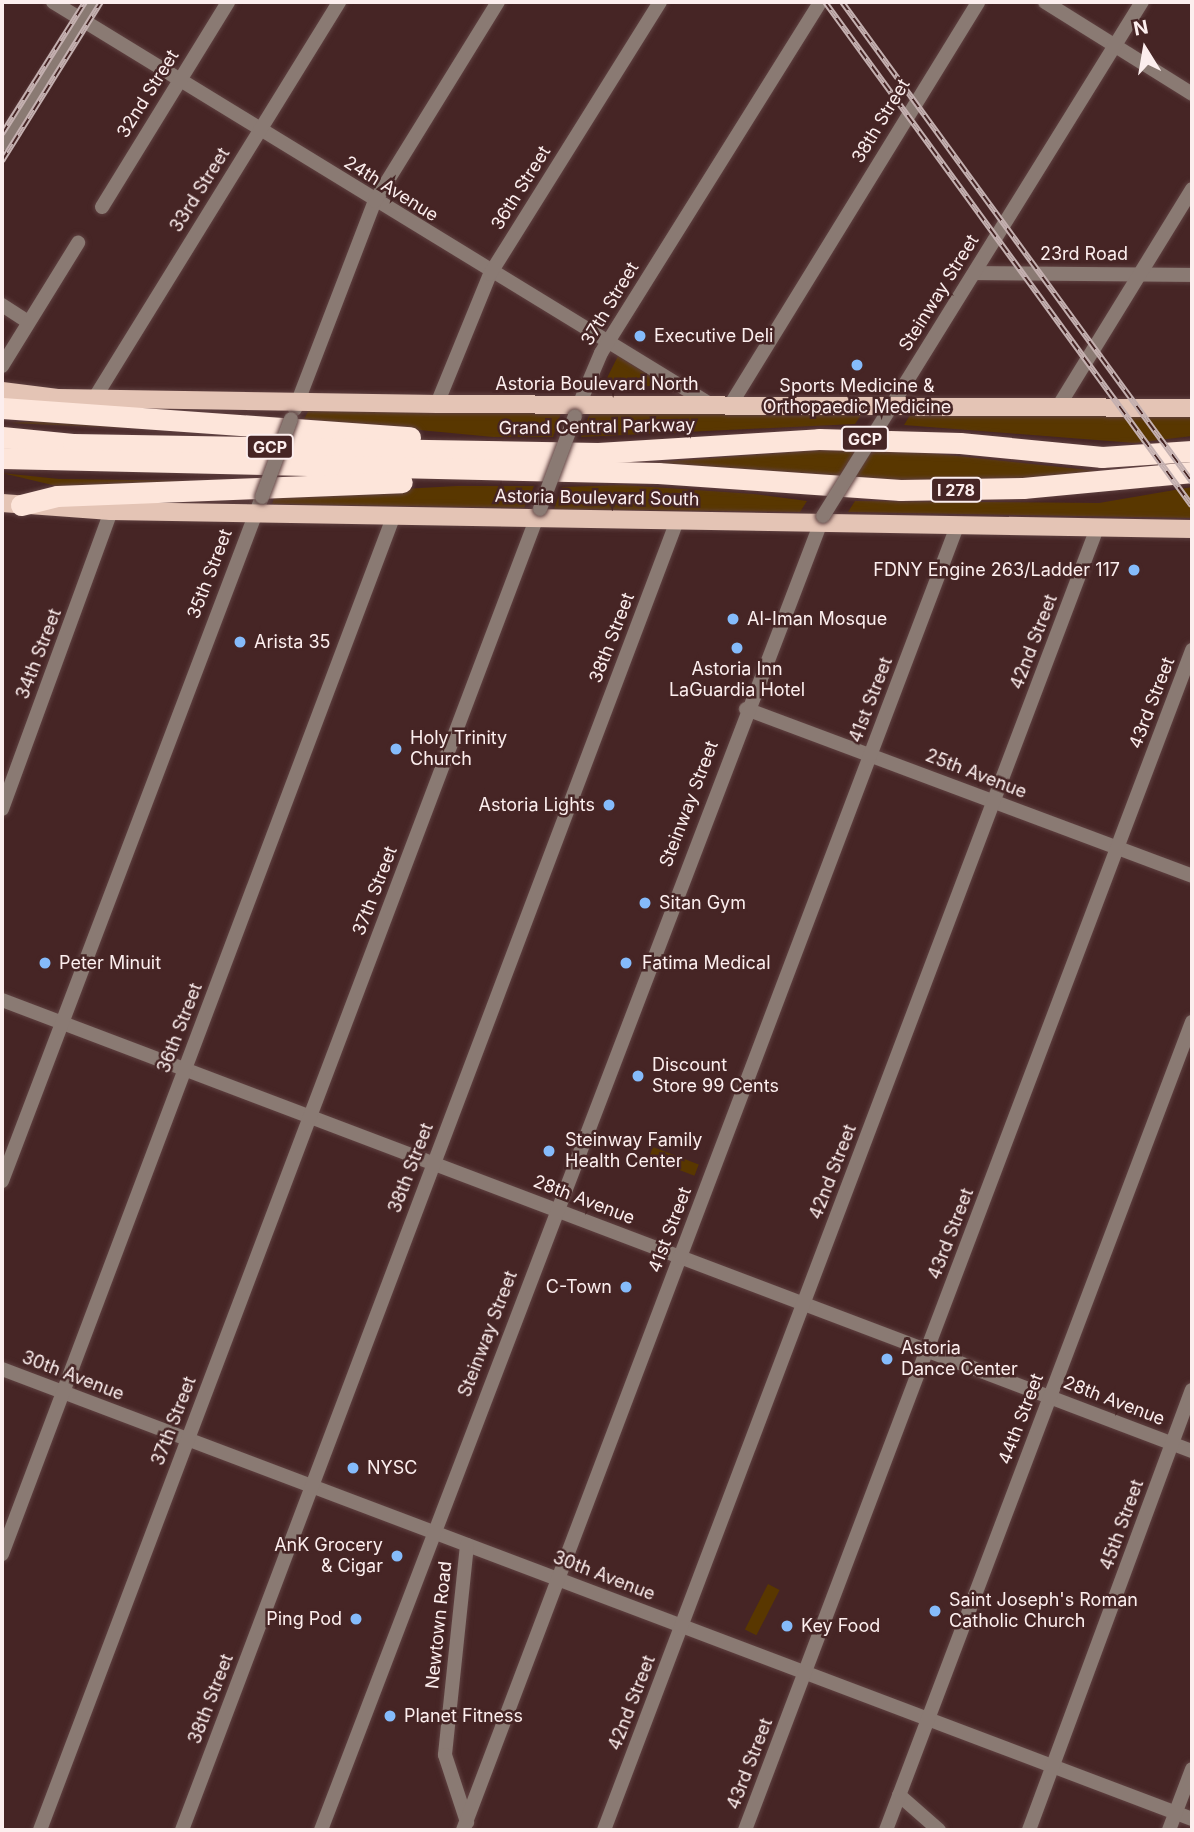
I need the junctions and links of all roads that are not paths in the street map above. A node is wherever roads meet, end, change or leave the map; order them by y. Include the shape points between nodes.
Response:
1 (53, 2) edge
2 (94, 2) edge
3 (228, 2) edge
4 (339, 2) edge
5 (498, 2) edge
6 (660, 2) edge
7 (820, 2) edge
8 (978, 2) edge
9 (1045, 2) edge
10 (1142, 2) edge
11 (82, 20) junction
12 (1115, 45) junction
13 (179, 80) junction
14 (1192, 94) edge
15 (259, 130) junction
16 (2, 145) edge
17 (1192, 189) edge
18 (375, 201) junction
19 (102, 207) dead end
20 (78, 243) dead end
21 (975, 272) junction
22 (490, 274) junction
23 (1142, 274) junction
24 (1192, 275) edge
25 (2, 305) edge
26 (28, 322) junction
27 (607, 344) junction
28 (2, 366) edge
29 (2, 391) edge
30 (94, 398) junction
31 (298, 401) junction
32 (437, 404) junction
33 (710, 404) junction
34 (731, 404) junction
35 (1058, 407) junction
36 (2, 408) edge
37 (1192, 408) edge
38 (890, 409) junction
39 (577, 411) junction
40 (2, 437) edge
41 (1192, 451) edge
42 (538, 452) junction
43 (2, 458) edge
44 (518, 471) junction
45 (1192, 472) edge
46 (7, 503) edge
47 (259, 505) junction
48 (111, 511) junction
49 (538, 513) junction
50 (394, 515) junction
51 (821, 520) junction
52 (677, 521) junction
53 (957, 526) junction
54 (1097, 528) junction
55 (1192, 529) edge
56 (1192, 650) edge
57 (746, 709) junction
58 (871, 753) junction
59 (993, 802) junction
60 (2, 809) edge
61 (1117, 848) junction
62 (1192, 876) edge
63 (2, 1000) edge
64 (1192, 1022) edge
65 (62, 1023) junction
66 (185, 1069) junction
67 (310, 1117) junction
68 (433, 1163) junction
69 (2, 1181) edge
70 (556, 1210) junction
71 (680, 1257) junction
72 (803, 1303) junction
73 (927, 1351) junction
74 (2, 1369) edge
75 (1192, 1390) edge
76 (62, 1392) junction
77 (1050, 1397) junction
78 (188, 1440) junction
79 (1172, 1443) junction
80 (1192, 1451) edge
81 (312, 1487) junction
82 (433, 1532) junction
83 (467, 1545) junction
84 (2, 1554) edge
85 (558, 1579) junction
86 (682, 1626) junction
87 (806, 1672) junction
88 (929, 1718) junction
89 (1053, 1766) junction
90 (1192, 1769) edge
91 (899, 1796) junction
92 (1175, 1813) junction
93 (1192, 1819) edge
94 (467, 1827) edge
95 (40, 1830) edge
96 (182, 1830) edge
97 (321, 1830) edge
98 (604, 1830) edge
99 (745, 1830) edge
100 (886, 1830) edge
101 (939, 1830) edge
102 (1029, 1830) edge
103 (1168, 1830) edge

1 - 11 street, 24th Avenue
2 - 11 street
3 - 13 street, 32nd Street
4 - 15 street, 33rd Street
5 - 18 street, 35th Street
6 - 22 street, 36th Street
7 - 27 street, 37th Street
8 - 34 street, 38th Street
9 - 12 street
10 - 12 street, Steinway Street
11 - 13 street, 24th Avenue
11 - 16 street
12 - 14 street
12 - 21 street, Steinway Street
13 - 15 street, 24th Avenue
13 - 19 street, 32nd Street
15 - 18 street, 24th Avenue
15 - 30 street, 33rd Street
17 - 23 street
18 - 22 street, 24th Avenue
18 - 31 street, 35th Street
20 - 26 street
21 - 23 street, 23rd Road
21 - 38 street, Steinway Street
22 - 27 street, 24th Avenue
22 - 32 street, 36th Street
23 - 24 street, 23rd Road
23 - 35 street
25 - 26 street
26 - 28 street
27 - 33 street, 24th Avenue
27 - 39 street, 37th Street
29 - 30 main road, Astoria Boulevard North
30 - 31 main road, Astoria Boulevard North
31 - 32 main road, Astoria Boulevard North
31 - 47 street, 35th Street, bridge
32 - 39 main road, Astoria Boulevard North
33 - 34 main road, Astoria Boulevard North
33 - 39 main road, Astoria Boulevard North
34 - 38 main road, Astoria Boulevard North
35 - 37 main road, Astoria Boulevard North
35 - 38 main road, Astoria Boulevard North
36 - 42 highway via 304,427
38 - 51 street, Steinway Street, bridge
39 - 49 street, 37th Street, bridge
40 - 42 highway, Grand Central Parkway / GCP via 73,444
41 - 42 highway, Grand Central Parkway / GCP via 1102,457 860,439 659,452
43 - 44 highway, I 278
44 - 45 highway, I 278 via 911,490 1023,488
44 - 46 highway via 256,492 57,496
46 - 48 main road, Astoria Boulevard South
47 - 48 main road, Astoria Boulevard South
47 - 50 main road, Astoria Boulevard South
47 - 65 street, 35th Street
48 - 60 street, 34th Street
49 - 50 main road, Astoria Boulevard South
49 - 52 main road, Astoria Boulevard South
49 - 67 street, 37th Street
50 - 66 street, 36th Street
51 - 52 main road, Astoria Boulevard South
51 - 53 main road, Astoria Boulevard South
51 - 57 street, Steinway Street
52 - 68 street, 38th Street
53 - 54 main road, Astoria Boulevard South
53 - 58 street, 41st Street
54 - 55 main road, Astoria Boulevard South
54 - 59 street, 42nd Street
56 - 61 street, 43rd Street
57 - 58 street, 25th Avenue
57 - 70 street, Steinway Street
58 - 59 street, 25th Avenue
58 - 71 street, 41st Street
59 - 61 street, 25th Avenue
59 - 72 street, 42nd Street
61 - 62 street, 25th Avenue
61 - 73 street, 43rd Street
63 - 65 street, 28th Avenue
64 - 77 street, 44th Street
65 - 66 street, 28th Avenue
65 - 69 street, 35th Street
66 - 67 street, 28th Avenue
66 - 76 street, 36th Street
67 - 68 street, 28th Avenue
67 - 78 street, 37th Street
68 - 70 street, 28th Avenue
68 - 81 street, 38th Street
70 - 71 street, 28th Avenue
70 - 82 street, Steinway Street
71 - 72 street, 28th Avenue
71 - 85 street, 41st Street
72 - 73 street, 28th Avenue
72 - 86 street, 42nd Street
73 - 77 street, 28th Avenue
73 - 87 street, 43rd Street
74 - 76 street, 30th Avenue
75 - 79 street, 45th Street
76 - 78 street, 30th Avenue
76 - 84 street, 36th Street
77 - 79 street, 28th Avenue
77 - 88 street, 44th Street
78 - 81 street, 30th Avenue
78 - 95 street, 37th Street
79 - 80 street, 28th Avenue
79 - 89 street, 45th Street
81 - 82 street, 30th Avenue
81 - 96 street, 38th Street
82 - 83 street, 30th Avenue
82 - 97 street, Steinway Street
83 - 85 street, 30th Avenue
83 - 94 street, Newtown Road via 444,1755
85 - 86 street, 30th Avenue
85 - 94 street, 41st Street
86 - 87 street, 30th Avenue
86 - 98 street, 42nd Street
87 - 88 street, 30th Avenue
87 - 99 street, 43rd Street
88 - 89 street, 30th Avenue
88 - 91 street, 44th Street
89 - 92 street, 30th Avenue
89 - 102 street, 45th Street
90 - 92 street
91 - 100 street, 44th Street
91 - 101 street
92 - 93 street, 30th Avenue
92 - 103 street

